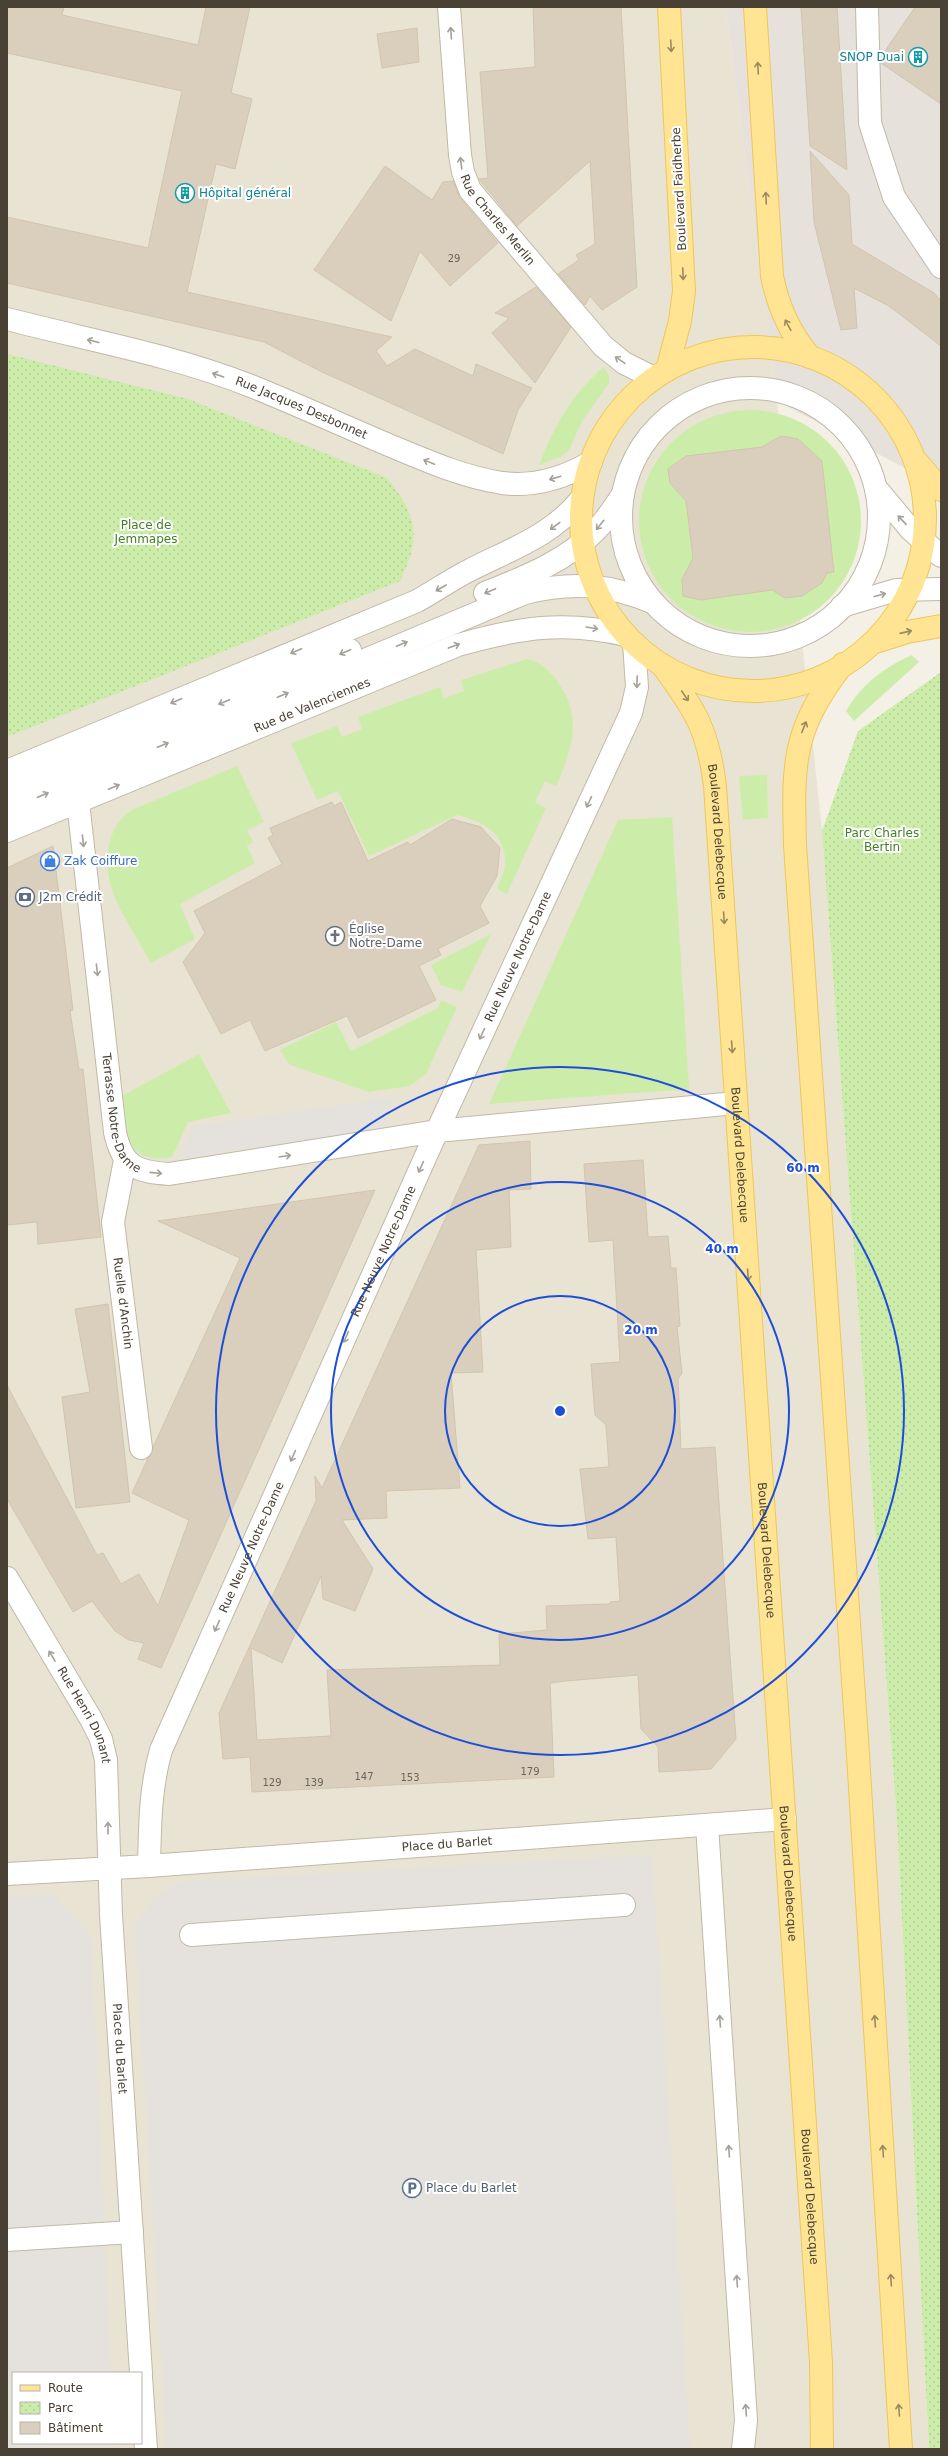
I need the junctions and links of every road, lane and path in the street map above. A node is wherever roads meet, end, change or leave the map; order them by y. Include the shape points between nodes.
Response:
1 (449, 7) edge
2 (669, 7) edge
3 (755, 7) edge
4 (868, 7) edge
5 (941, 267) edge
6 (7, 319) edge
7 (810, 357) junction
8 (660, 374) junction
9 (913, 456) junction
10 (591, 462) junction
11 (875, 487) junction
12 (941, 490) edge
13 (623, 493) junction
14 (582, 498) junction
15 (923, 541) junction
16 (583, 542) junction
17 (941, 556) edge
18 (594, 585) junction
19 (910, 588) junction
20 (941, 589) edge
21 (654, 603) junction
22 (842, 606) junction
23 (941, 626) edge
24 (630, 639) junction
25 (871, 643) junction
26 (843, 664) junction
27 (662, 665) junction
28 (7, 771) edge
29 (7, 792) edge
30 (78, 802) junction
31 (7, 810) edge
32 (7, 831) edge
33 (736, 1103) junction
34 (437, 1131) junction
35 (125, 1160) junction
36 (141, 1448) dead end
37 (7, 1578) edge
38 (785, 1819) junction
39 (707, 1825) junction
40 (148, 1866) junction
41 (108, 1867) junction
42 (7, 1874) edge
43 (624, 1905) dead end
44 (191, 1935) dead end
45 (132, 2232) junction
46 (7, 2240) edge
47 (141, 2372) edge
48 (142, 2391) edge
49 (146, 2449) edge
50 (743, 2449) edge
51 (822, 2449) edge
52 (901, 2449) edge

8 -> 1 street, Rue Charles Merlin via 624,363 603,346 470,190 460,155
2 -> 8 main road, Boulevard Faidherbe via 684,291 680,321
7 -> 3 main road via 786,320 772,276
4 - 5 street via 870,123 894,197
10 -> 6 street, Rue Jacques Desbonnet via 567,475 545,481 503,483 474,477 430,462 251,386 211,372
7 - 8 main road via 777,349 737,348 698,356
7 - 9 main road via 840,371 876,399 897,425
8 - 10 main road via 619,410
9 - 12 main road
9 - 15 main road via 923,498
10 - 14 main road
11 - 13 street via 860,450 833,418 808,402 788,394 748,388 707,396 671,415 656,429 637,454
15 -> 11 street via 895,513
11 - 22 street via 879,517 875,546 865,574
13 -> 16 street via 598,528
13 - 21 street via 621,522 626,552 637,579
14 - 16 main road
14 -> 28 street via 566,517 532,541 469,570 417,601
15 - 17 street
15 - 19 main road
16 - 18 main road
16 -> 29 street via 554,562 499,587
18 - 21 street via 624,591
18 - 24 main road via 614,620
31 -> 18 street via 525,593 564,585
19 - 20 street
22 -> 19 street
19 - 25 main road via 890,621
21 - 22 street via 676,623 703,637 722,643 752,646 772,644 801,635 828,620
25 -> 23 main road via 907,632
24 - 27 main road
30 -> 24 street, Rue de Valenciennes via 458,644 549,626 580,626
24 -> 34 street, Rue Neuve Notre-Dame via 637,687 631,713
25 - 26 main road
26 - 27 main road via 803,683 758,690 708,684
52 -> 26 main road via 858,1754 793,788 797,748 812,709
27 -> 33 main road, Boulevard Delebecque via 700,721 712,763
30 - 32 street, Rue de Valenciennes
30 -> 35 street, Terrasse Notre-Dame via 115,1132 118,1149
33 - 34 street, Terrasse Notre-Dame
33 -> 38 main road, Boulevard Delebecque
35 -> 34 street, Terrasse Notre-Dame via 135,1168 169,1174
34 -> 40 street, Rue Neuve Notre-Dame via 161,1750 154,1775 150,1807
35 - 36 street, Ruelle d'Anchin via 113,1222
41 -> 37 street, Rue Henri Dunant via 108,1779 101,1739
38 - 39 street, Place du Barlet
38 - 51 main road, Boulevard Delebecque via 821,2362
39 - 40 street, Place du Barlet
50 -> 39 street via 746,2420
40 - 41 street, Place du Barlet
41 - 42 street, Place du Barlet
41 - 45 street, Place du Barlet
43 - 44 street
45 - 46 street
45 - 47 street, Place du Barlet
48 - 49 street

